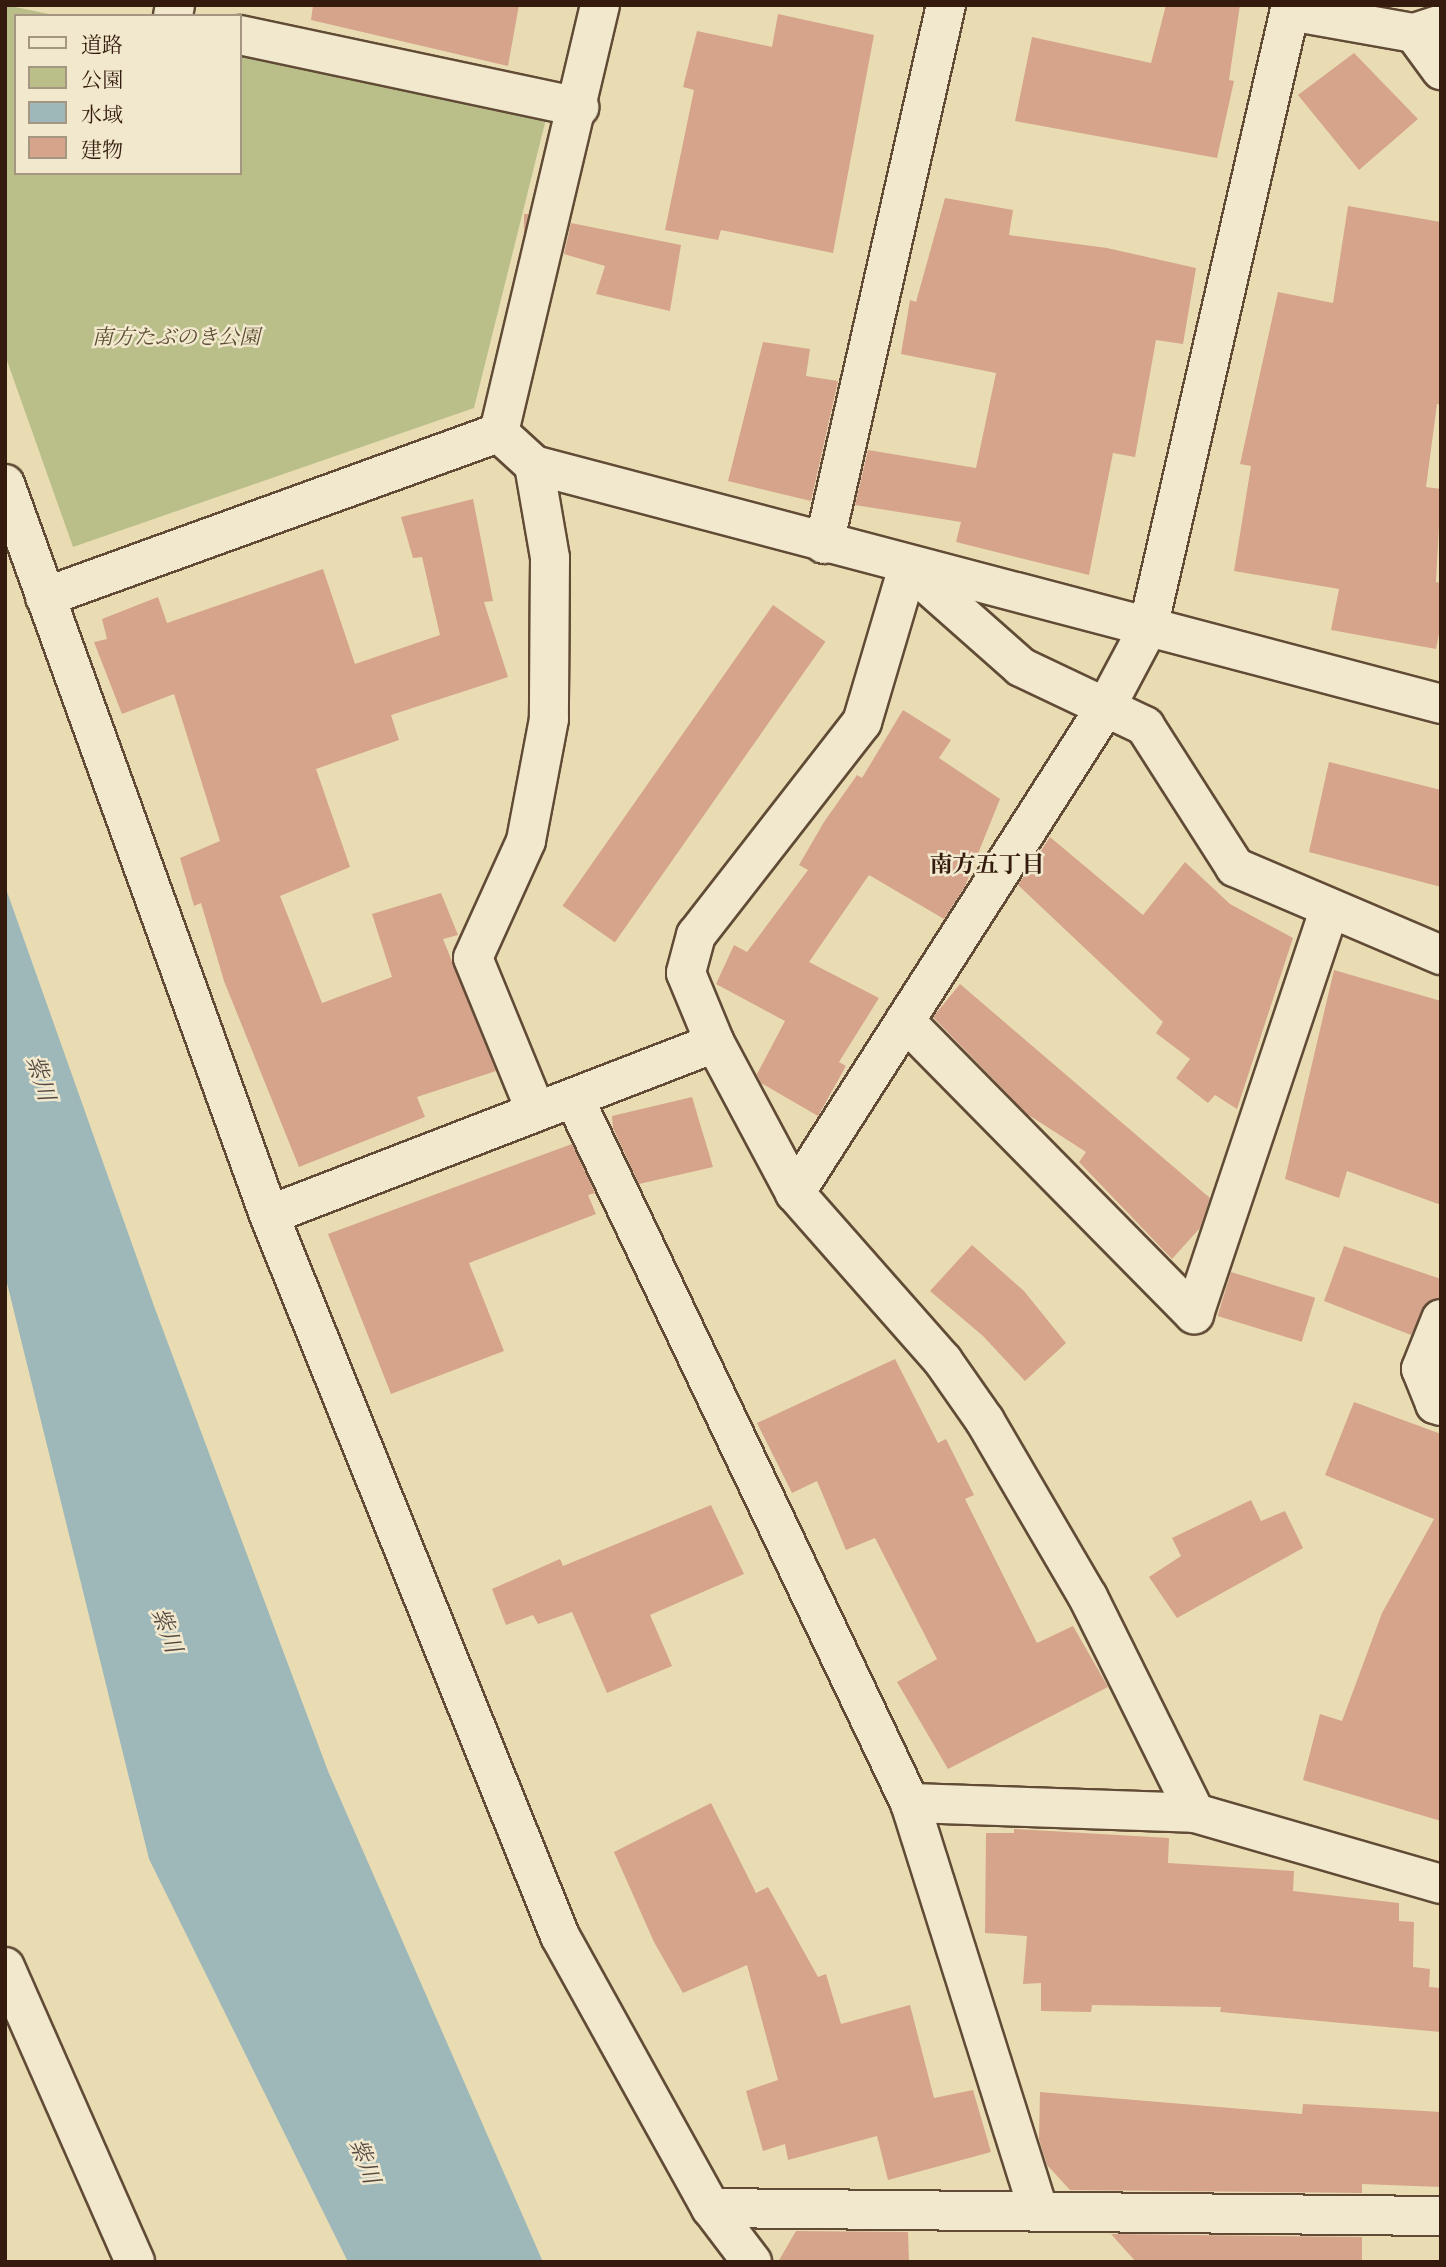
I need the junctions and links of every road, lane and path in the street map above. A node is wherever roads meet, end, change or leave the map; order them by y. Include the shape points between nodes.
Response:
1 (600, 5) edge
2 (946, 5) edge
3 (1290, 8) edge
4 (1428, 29) edge
5 (242, 35) edge
6 (1441, 71) edge
7 (579, 107) junction
8 (499, 433) junction
9 (534, 465) junction
10 (5, 484) edge
11 (824, 544) junction
12 (908, 567) junction
13 (45, 597) junction
14 (1148, 628) junction
15 (1440, 701) edge
16 (1107, 705) junction
17 (1329, 910) junction
18 (1441, 955) edge
19 (905, 1021) junction
20 (715, 1043) junction
21 (574, 1098) junction
22 (535, 1110) junction
23 (795, 1193) junction
24 (269, 1215) junction
25 (1441, 1319) edge
26 (1441, 1406) edge
27 (910, 1803) junction
28 (1195, 1813) junction
29 (1441, 1884) edge
30 (5, 1967) edge
31 (711, 2208) junction
32 (1038, 2210) junction
33 (1441, 2216) edge
34 (135, 2262) edge
35 (752, 2262) edge

1 - 7 street
2 - 11 street
3 - 4 street
3 - 14 street
4 - 6 street
5 - 7 street
7 - 8 street
8 - 9 street
8 - 13 street
9 - 11 street
9 - 22 street via 550,558 549,719 526,841 473,958
10 - 13 street
11 - 12 street
12 - 14 street
12 - 16 street via 1021,667
12 - 20 street via 862,722 696,935 686,973
13 - 24 street
14 - 15 street
14 - 16 street
16 - 17 street via 1144,726 1235,867
16 - 19 street
17 - 18 street
17 - 19 street via 1194,1314
19 - 23 street
20 - 21 street
20 - 23 street
21 - 22 street
21 - 27 street
22 - 24 street
23 - 28 street via 943,1361 985,1421 1088,1597
24 - 31 street via 560,1936
25 - 26 street via 1422,1369 1435,1404
27 - 28 street
27 - 32 street
28 - 29 street
30 - 34 street
31 - 32 street
31 - 35 street
32 - 33 street

